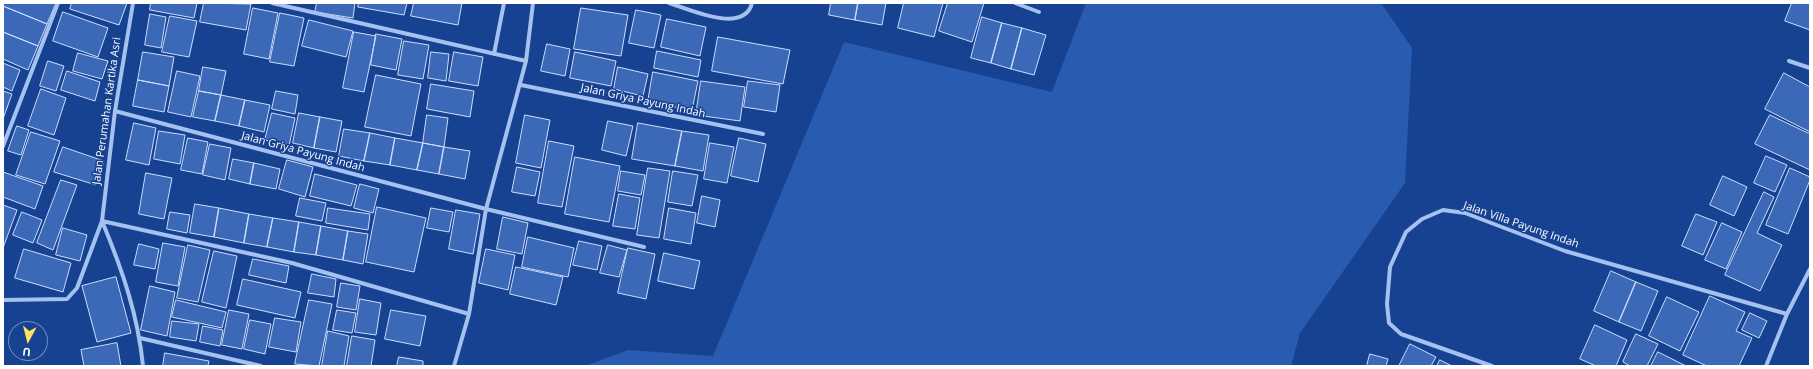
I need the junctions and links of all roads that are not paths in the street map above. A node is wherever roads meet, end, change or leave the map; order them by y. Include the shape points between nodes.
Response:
1 (58, 3) edge
2 (133, 3) edge
3 (272, 3) edge
4 (504, 3) edge
5 (534, 3) edge
6 (669, 3) edge
7 (752, 3) edge
8 (1015, 3) edge
9 (1039, 12) dead end
10 (494, 54) junction
11 (526, 61) junction
12 (1789, 61) dead end
13 (1810, 68) edge
14 (521, 85) junction
15 (115, 111) junction
16 (762, 134) dead end
17 (3, 146) edge
18 (486, 210) junction
19 (102, 221) junction
20 (644, 247) dead end
21 (1810, 269) edge
22 (3, 300) edge
23 (469, 314) junction
24 (1787, 314) junction
25 (140, 338) junction
26 (143, 366) edge
27 (261, 366) edge
28 (454, 366) edge
29 (1492, 366) edge
30 (1766, 366) edge

1 - 17 street
2 - 15 street, Jalan Perumahan Kartika Asri
3 - 10 street
4 - 10 street
5 - 11 street
6 - 7 street via 722,19 734,19 744,15
8 - 9 street
10 - 11 street
11 - 14 street
12 - 13 street
14 - 16 street, Jalan Griya Payung Indah
14 - 18 street
15 - 18 street, Jalan Griya Payung Indah
15 - 19 street, Jalan Perumahan Kartika Asri
18 - 20 street, Jalan Griya Payung Indah
18 - 23 street
19 - 22 street via 77,288 67,298
19 - 23 street via 292,263
19 - 25 street via 123,272
21 - 24 street
23 - 28 street
24 - 29 street, Jalan Villa Payung Indah via 1565,251 1465,213 1443,210 1422,219 1406,232 1390,267 1386,304 1390,323 1401,334
24 - 30 street
25 - 26 street
25 - 27 street

